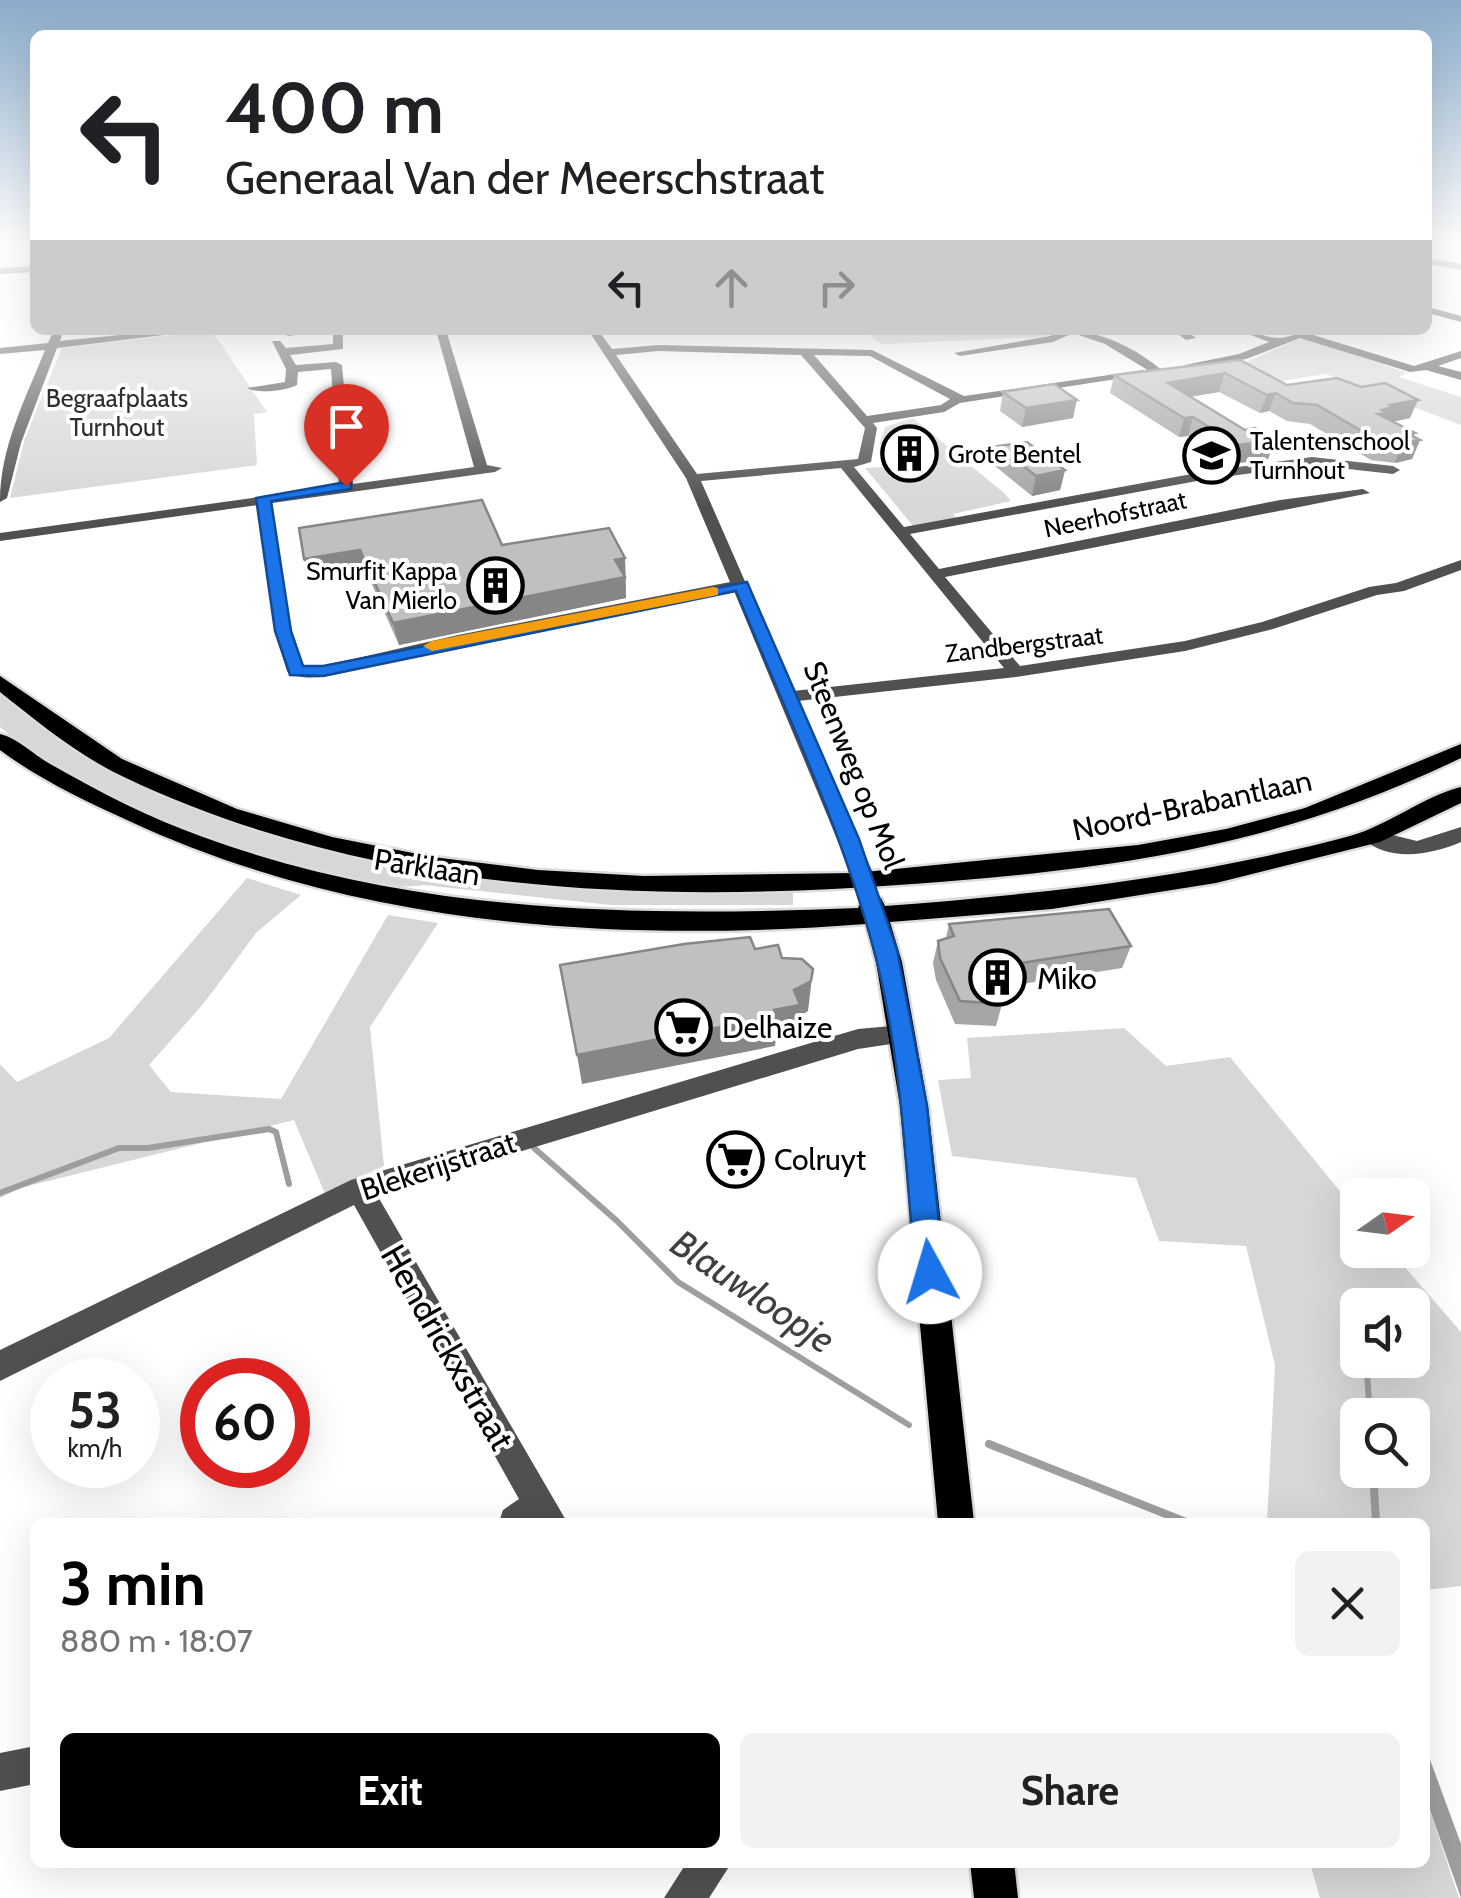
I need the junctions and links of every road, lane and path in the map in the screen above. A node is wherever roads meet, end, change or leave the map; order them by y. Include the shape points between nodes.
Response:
1 (57, 335) edge
2 (154, 335) edge
3 (338, 335) edge
4 (443, 335) edge
5 (596, 335) edge
6 (1060, 335) edge
7 (1088, 335) edge
8 (1186, 335) edge
9 (1259, 335) edge
10 (1298, 335) edge
11 (1313, 335) edge
12 (1190, 338) dead end
13 (1281, 342) junction
14 (54, 346) junction
15 (802, 350) junction
16 (0, 351) edge
17 (606, 353) junction
18 (960, 353) dead end
19 (1461, 354) edge
20 (1426, 366) junction
21 (292, 370) junction
22 (1158, 372) junction
23 (1461, 376) edge
24 (253, 388) dead end
25 (957, 400) junction
26 (865, 420) junction
27 (846, 466) junction
28 (1393, 470) dead end
29 (692, 478) junction
30 (346, 486) junction
31 (1363, 493) dead end
32 (0, 498) edge
33 (264, 498) junction
34 (900, 532) junction
35 (0, 537) edge
36 (1461, 565) edge
37 (935, 574) junction
38 (742, 586) junction
39 (1016, 672) junction
40 (0, 682) edge
41 (790, 697) junction
42 (0, 740) edge
43 (1461, 750) edge
44 (1461, 794) edge
45 (1461, 834) edge
46 (1372, 836) junction
47 (865, 880) junction
48 (875, 916) junction
49 (902, 1034) junction
50 (361, 1188) junction
51 (0, 1366) edge
52 (535, 1516) edge
53 (956, 1518) edge
54 (30, 1766) edge
55 (0, 1772) edge
56 (707, 1868) edge
57 (993, 1868) edge
58 (684, 1898) edge
59 (996, 1898) edge

1 - 14 street
2 - 14 street
3 - 21 street via 339,347 279,347
4 - 30 street via 488,469
5 - 17 street, Steenweg op Mol
6 - 18 street
7 - 22 street
8 - 12 street
9 - 13 street
10 - 13 street
11 - 20 street via 1393,366
13 - 22 street via 1242,357
14 - 16 street
14 - 32 street via 14,443
15 - 17 street
15 - 25 street via 882,355
15 - 26 street
17 - 29 street, Steenweg op Mol
19 - 20 street
20 - 23 street
21 - 24 street via 291,385
21 - 30 street via 336,365
22 - 25 street
25 - 26 street via 944,408
26 - 27 street via 871,428 864,462
27 - 29 street
27 - 34 street
28 - 34 street via 1312,460
29 - 38 street, Steenweg op Mol
30 - 33 street
31 - 37 street, Neerhofstraat via 1262,507
33 - 35 street
33 - 38 street via 283,631 296,671 323,671
34 - 37 street
36 - 39 street, Zandbergstraat via 1262,628
37 - 39 street
38 - 41 street, Steenweg op Mol
39 - 41 street, Zandbergstraat
40 - 47 main road, Parklaan via 70,737 131,772 251,820 344,845 482,872 607,884
41 - 47 street, Steenweg op Mol
42 - 48 main road, Parklaan via 156,830 320,881 427,903 610,920
43 - 47 main road, Noord-Brabantlaan via 1313,813 1175,846 1050,866
44 - 46 main road
45 - 46 street via 1418,849
46 - 48 main road via 1209,880 1073,900
47 - 48 main road, Steenweg op Mol
48 - 49 main road, Steenweg op Mol
49 - 50 street, Blekerijstraat via 858,1039
49 - 53 main road, Steenweg op Mol
50 - 51 street, Blekerijstraat
50 - 52 street, Hendrickxstraat
54 - 55 street
56 - 58 street
57 - 59 main road

